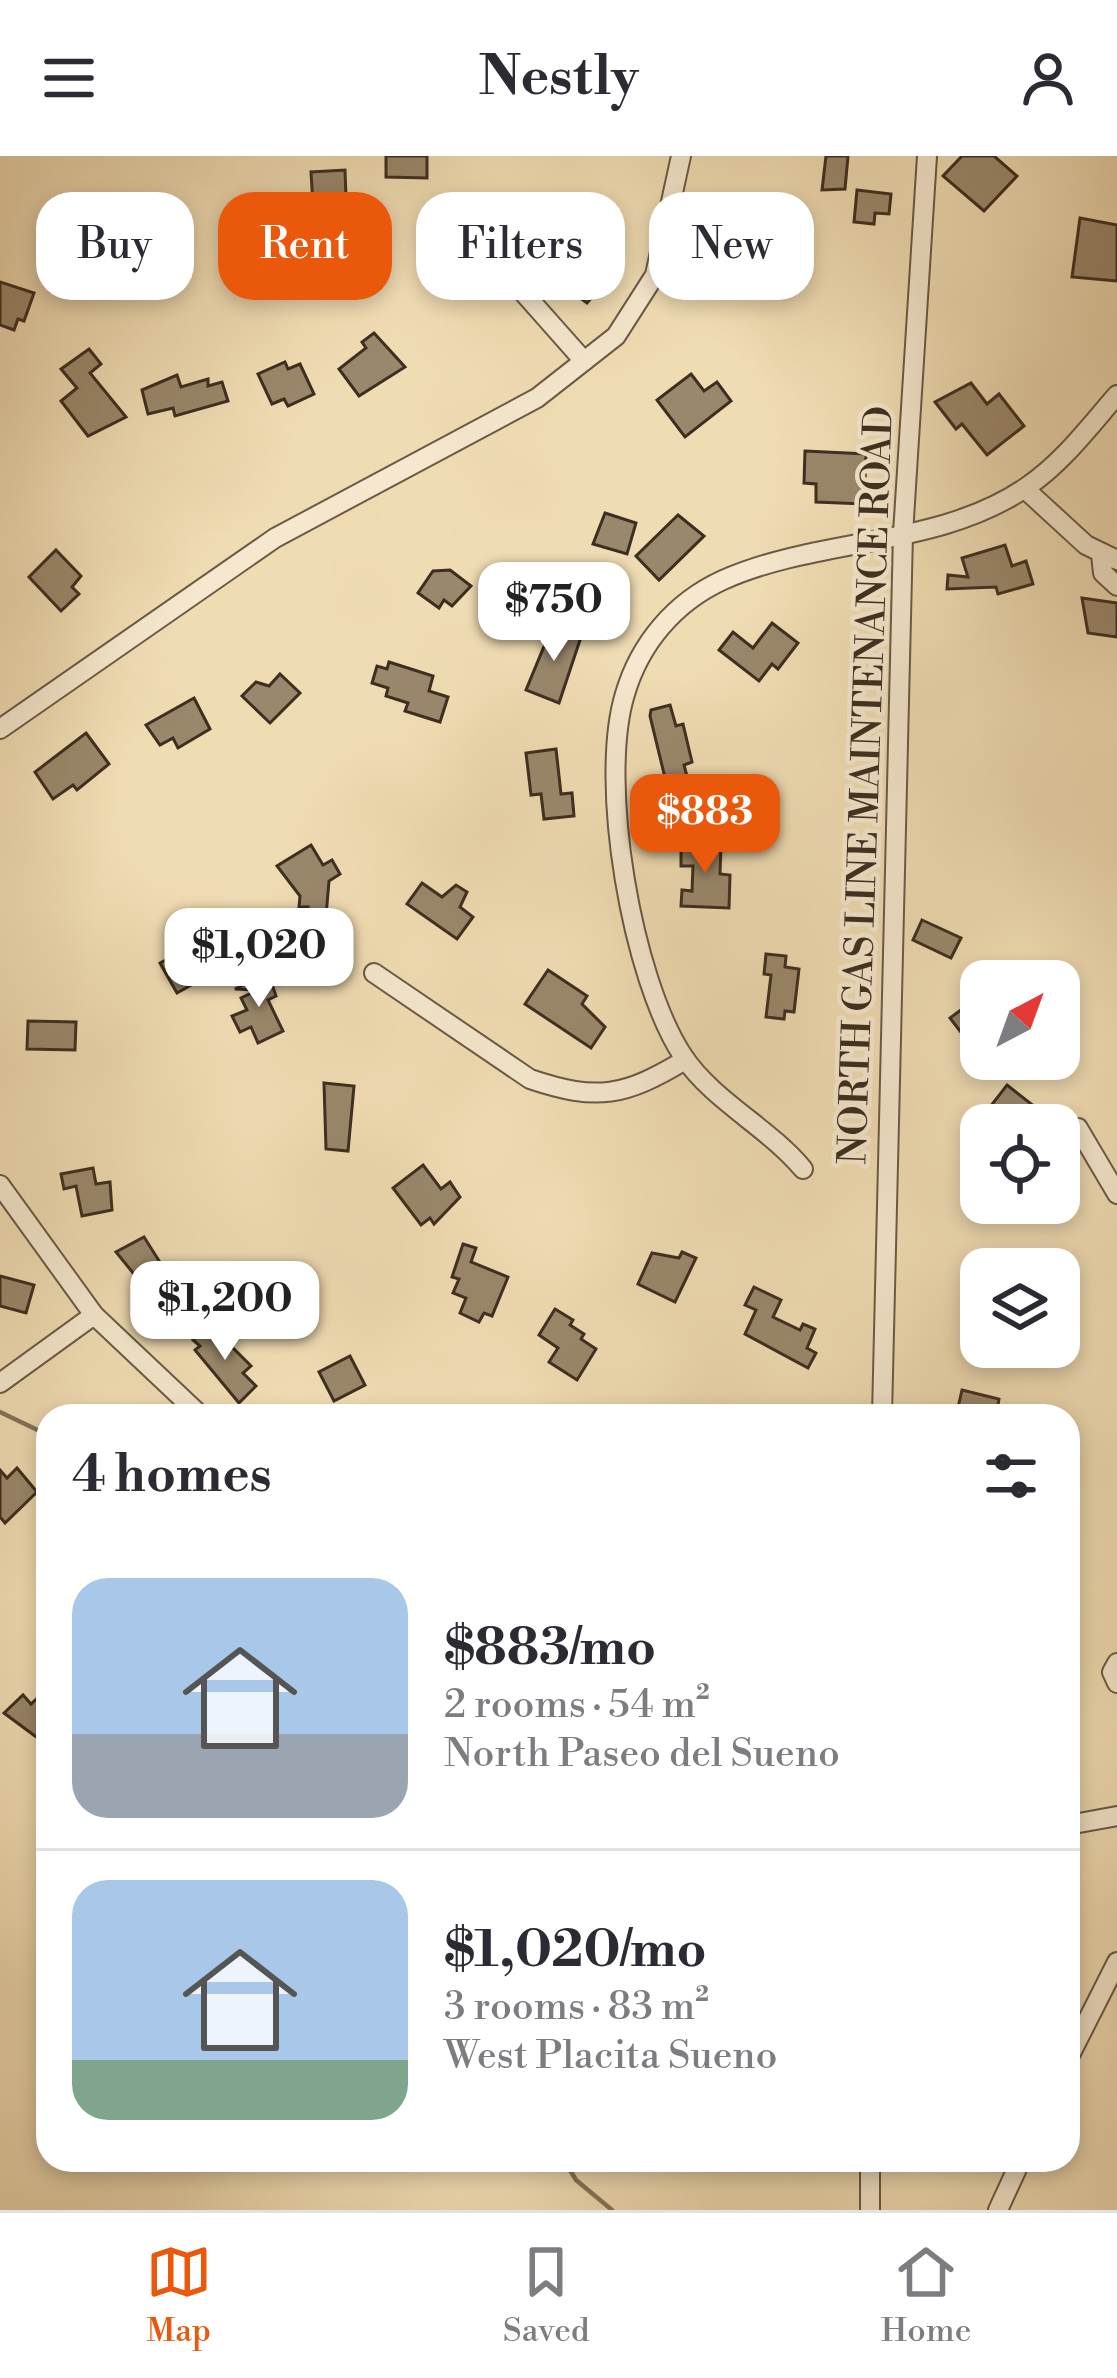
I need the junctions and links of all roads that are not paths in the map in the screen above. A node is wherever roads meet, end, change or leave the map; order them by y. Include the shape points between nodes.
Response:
1 (681, 156) edge
2 (927, 156) edge
3 (530, 300) edge
4 (584, 361) junction
5 (1117, 395) edge
6 (1025, 489) junction
7 (903, 534) junction
8 (1109, 557) edge
9 (1117, 586) edge
10 (0, 728) edge
11 (374, 973) dead end
12 (686, 1060) junction
13 (1080, 1131) edge
14 (802, 1169) dead end
15 (0, 1185) edge
16 (1117, 1194) edge
17 (94, 1315) junction
18 (0, 1383) edge
19 (188, 1404) edge
20 (882, 1404) edge
21 (1117, 1663) edge
22 (1117, 1683) edge
23 (1117, 1816) edge
24 (1080, 1823) edge
25 (1117, 1962) edge
26 (1080, 2035) edge
27 (870, 2172) edge
28 (1015, 2172) edge
29 (870, 2210) edge
30 (998, 2210) edge

1 - 4 street via 655,275 616,336
2 - 7 street, NORTH GAS LINE MAINTENANCE ROAD
3 - 4 street
4 - 10 street via 537,398 275,538
5 - 6 street
6 - 7 street
6 - 8 street
7 - 12 street via 752,570 696,594 660,625 625,692 616,738 631,930
7 - 20 street, NORTH GAS LINE MAINTENANCE ROAD
8 - 9 street via 1103,573
11 - 12 street via 530,1079 558,1088 606,1095
12 - 14 street
13 - 16 street
15 - 17 street
17 - 18 street
17 - 19 street
21 - 22 street
23 - 24 street
25 - 26 street
27 - 29 street
28 - 30 street

